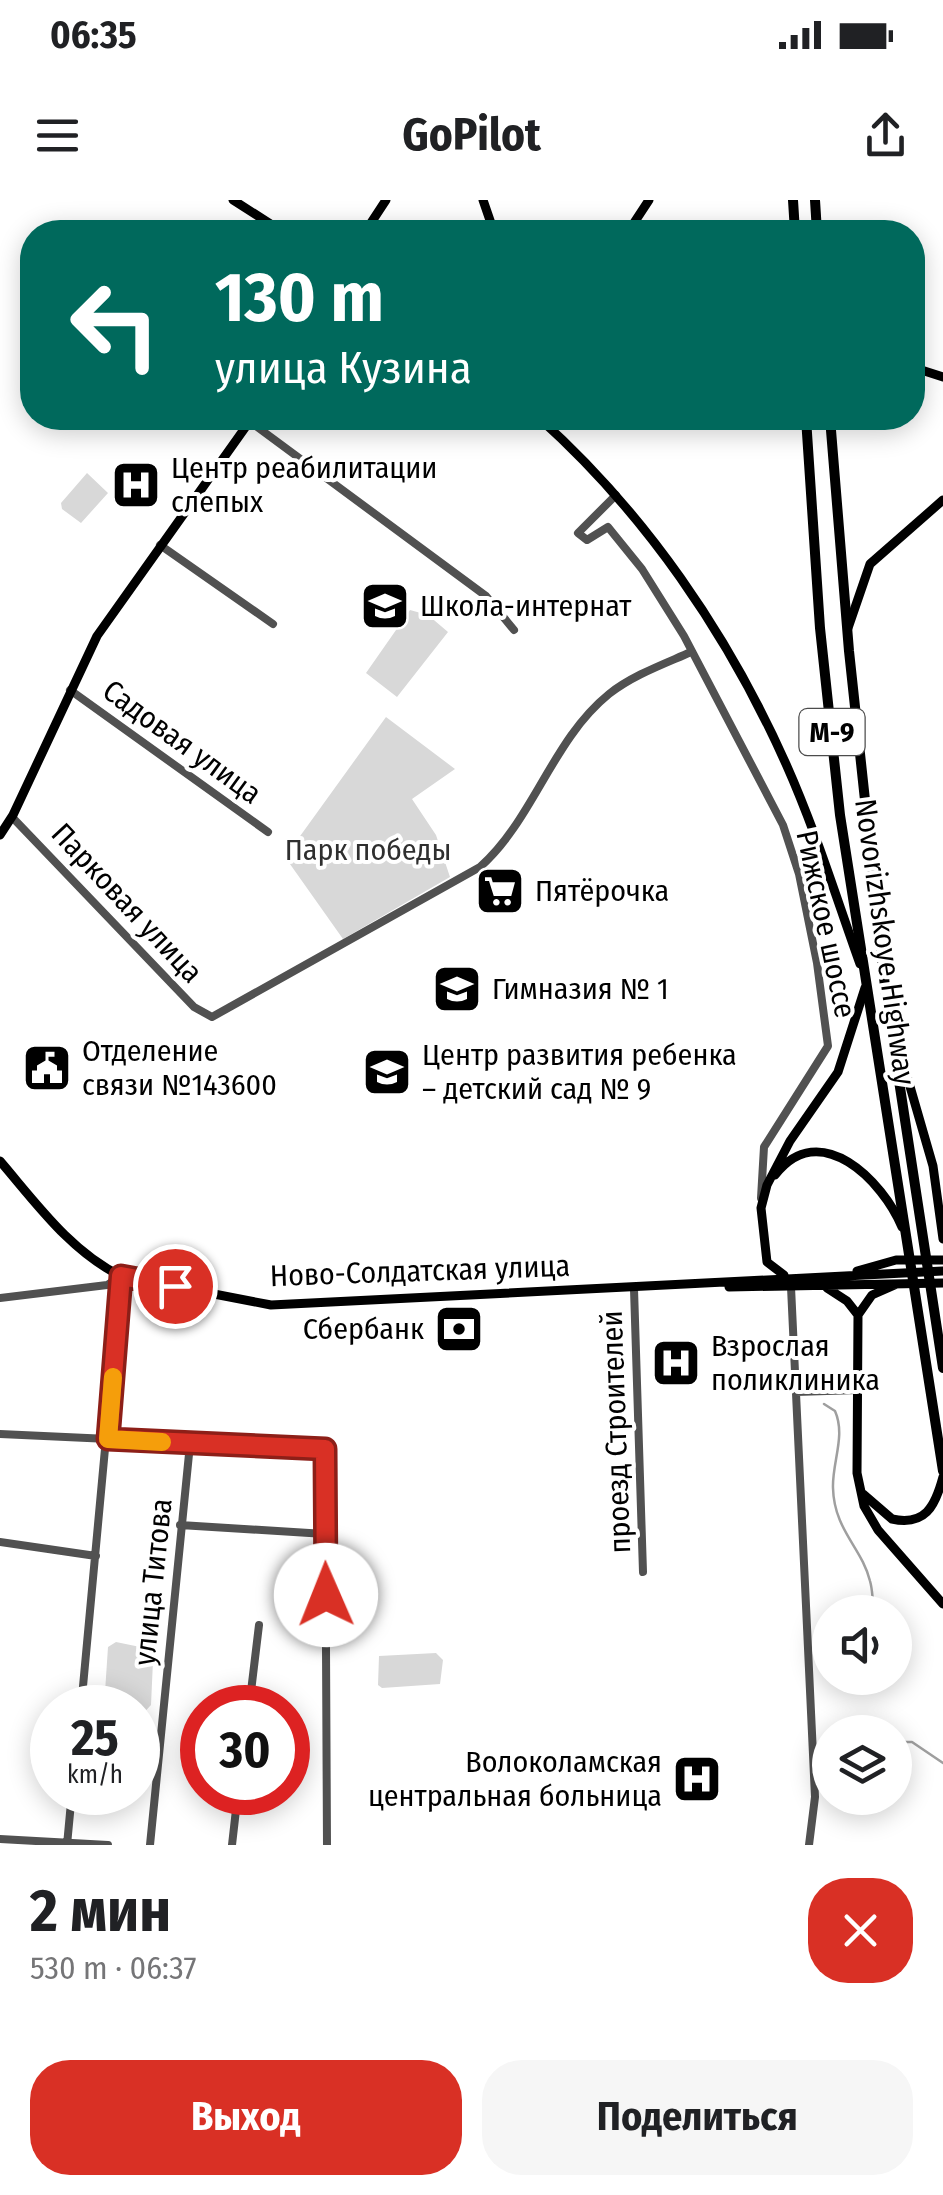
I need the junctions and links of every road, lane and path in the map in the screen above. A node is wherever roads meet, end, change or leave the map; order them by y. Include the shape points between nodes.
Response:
1 (233, 200) edge
2 (264, 220) edge
3 (241, 430) edge
4 (264, 430) edge
5 (551, 430) edge
6 (807, 430) edge
7 (831, 430) edge
8 (616, 495) junction
9 (943, 500) edge
10 (160, 546) junction
11 (273, 624) dead end
12 (514, 630) dead end
13 (847, 630) junction
14 (691, 652) junction
15 (70, 690) junction
16 (12, 816) junction
17 (1, 830) edge
18 (268, 832) dead end
19 (821, 853) junction
20 (796, 864) junction
21 (862, 970) junction
22 (865, 988) junction
23 (886, 996) junction
24 (0, 1161) edge
25 (767, 1185) junction
26 (761, 1208) junction
27 (905, 1236) junction
28 (943, 1239) edge
29 (943, 1260) edge
30 (767, 1262) junction
31 (943, 1271) edge
32 (848, 1274) junction
33 (121, 1276) junction
34 (744, 1281) junction
35 (790, 1282) junction
36 (897, 1284) junction
37 (712, 1285) junction
38 (822, 1286) junction
39 (938, 1286) edge
40 (634, 1290) junction
41 (0, 1298) edge
42 (858, 1316) junction
43 (943, 1367) edge
44 (858, 1390) junction
45 (796, 1392) junction
46 (0, 1434) edge
47 (108, 1439) junction
48 (190, 1444) junction
49 (943, 1474) edge
50 (860, 1490) junction
51 (180, 1525) junction
52 (325, 1534) junction
53 (0, 1542) edge
54 (96, 1556) junction
55 (643, 1572) dead end
56 (943, 1604) edge
57 (259, 1625) dead end
58 (83, 1685) edge
59 (252, 1685) edge
60 (70, 1815) edge
61 (235, 1815) edge
62 (0, 1838) edge
63 (67, 1844) edge
64 (108, 1845) edge
65 (150, 1845) edge
66 (232, 1845) edge
67 (327, 1845) edge
68 (809, 1845) edge

1 - 2 main road
3 - 10 main road
4 - 12 street via 446,564
5 - 8 main road
6 - 21 highway, Novorizhskoye Highway / М-9 via 820,628
7 - 13 highway, Novorizhskoye Highway / М-9
8 - 14 street, Рижское шоссе via 578,534 587,540 611,528
8 - 19 main road via 680,577 746,685
9 - 13 main road via 870,564
10 - 11 street
10 - 15 main road via 97,636
13 - 23 highway, Novorizhskoye Highway / М-9
14 - 16 street, Парковая улица via 608,694 480,867 212,1017 194,1007
14 - 20 street, Рижское шоссе via 762,782
15 - 16 main road
15 - 18 street, Садовая улица
16 - 17 main road
19 - 20 street
19 - 21 main road
20 - 26 street, Рижское шоссе via 828,1046 770,1133
21 - 22 highway, Novorizhskoye Highway / М-9
22 - 25 main road, М-9 via 838,1072
22 - 27 highway, Novorizhskoye Highway / М-9
23 - 28 main road via 925,1132
23 - 39 highway, Novorizhskoye Highway / М-9
24 - 33 main road, Ново-Солдатская улица via 53,1223
25 - 26 main road, М-9
25 - 27 main road, М-9 via 802,1155 846,1159 884,1192
26 - 30 main road
27 - 49 highway, Novorizhskoye Highway / М-9
29 - 32 main road via 896,1260
30 - 34 main road
30 - 35 main road
31 - 32 main road, Ново-Солдатская улица
32 - 35 main road, Ново-Солдатская улица
33 - 40 main road, Ново-Солдатская улица via 271,1305
33 - 41 street via 107,1285
33 - 47 street
34 - 35 main road, Ново-Солдатская улица
34 - 37 main road, Ново-Солдатская улица
35 - 37 main road, Ново-Солдатская улица
35 - 38 main road, Ново-Солдатская улица
35 - 45 street
36 - 38 main road, Ново-Солдатская улица
36 - 39 main road, Ново-Солдатская улица
36 - 42 main road via 872,1295
37 - 40 main road, Ново-Солдатская улица
38 - 42 main road via 836,1291
39 - 43 highway, Novorizhskoye Highway / М-9
40 - 55 street, проезд Строителей
42 - 44 main road
44 - 45 street
44 - 50 main road
45 - 68 street via 816,1797
46 - 47 street
47 - 48 street
47 - 54 street
48 - 51 street, улица Титова
48 - 52 street via 325,1449
49 - 50 main road via 928,1514 905,1522 878,1512
50 - 56 main road via 878,1530
51 - 52 street
51 - 65 street, улица Титова
52 - 67 street
53 - 54 street
54 - 58 street
57 - 59 street
60 - 63 street
61 - 66 street
62 - 63 street
63 - 64 street

